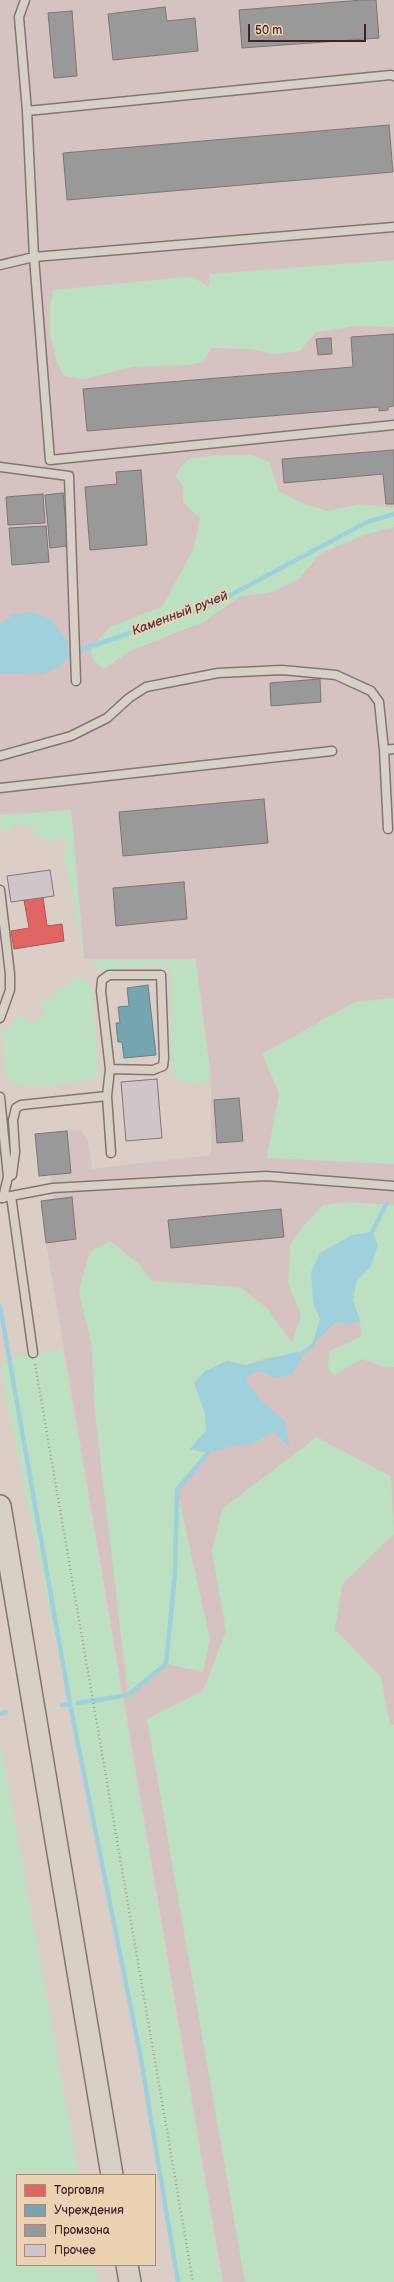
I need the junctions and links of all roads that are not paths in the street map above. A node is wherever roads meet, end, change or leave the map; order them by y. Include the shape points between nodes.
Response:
1 (25, 0) edge
2 (394, 76) edge
3 (27, 111) junction
4 (394, 227) edge
5 (34, 257) junction
6 (0, 265) edge
7 (394, 425) edge
8 (0, 466) edge
9 (76, 681) dead end
10 (394, 749) edge
11 (384, 750) junction
12 (332, 751) dead end
13 (0, 756) edge
14 (0, 788) edge
15 (388, 829) dead end
16 (0, 890) edge
17 (0, 1018) edge
18 (110, 1068) junction
19 (0, 1096) edge
20 (107, 1096) junction
21 (21, 1105) junction
22 (3, 1108) junction
23 (111, 1153) dead end
24 (8, 1177) junction
25 (394, 1186) edge
26 (4, 1197) edge
27 (33, 1353) road end
28 (0, 1506) edge
29 (112, 2174) edge
30 (127, 2266) edge
31 (130, 2282) edge

1 - 3 lane via 19,17
2 - 3 lane
3 - 5 lane
4 - 5 lane
5 - 6 lane
5 - 7 lane via 50,460
8 - 9 lane via 69,476
10 - 11 lane
11 - 13 lane via 379,702 371,691 336,676 282,670 218,673 146,687 107,718 71,736
11 - 15 lane
12 - 14 lane
16 - 17 lane via 10,990
18 - 18 lane via 102,980 109,975 161,976 163,1066 153,1070
18 - 20 lane
19 - 22 lane
20 - 21 lane
20 - 23 lane
21 - 22 lane
21 - 24 lane via 13,1114 15,1152 12,1175
22 - 24 lane
24 - 26 lane
25 - 26 lane via 266,1176 53,1188
26 - 27 lane
28 - 29 main road
30 - 31 main road

